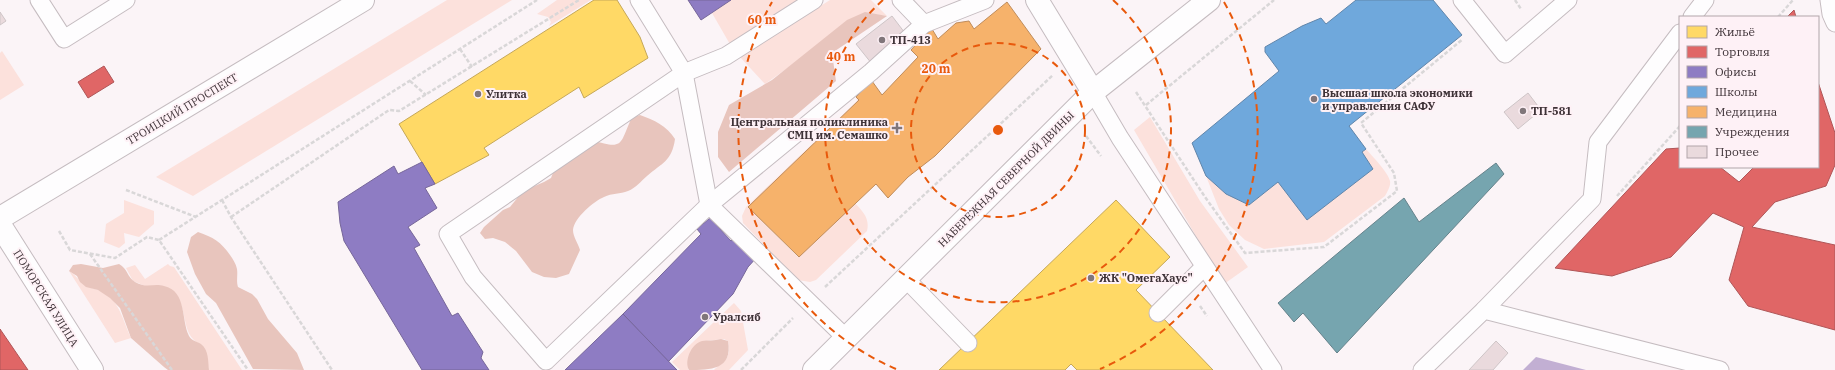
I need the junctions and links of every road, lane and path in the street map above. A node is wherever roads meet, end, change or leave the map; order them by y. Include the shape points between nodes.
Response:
1 (39, 0) edge
2 (126, 0) edge
3 (364, 0) edge
4 (537, 0) edge
5 (579, 0) edge
6 (639, 0) edge
7 (814, 0) edge
8 (901, 0) edge
9 (985, 0) edge
10 (1036, 0) edge
11 (1209, 0) edge
12 (1274, 0) edge
13 (1462, 0) edge
14 (1568, 0) edge
15 (1705, 0) edge
16 (1793, 0) edge
17 (1693, 16) edge
18 (1779, 16) edge
19 (924, 24) junction
20 (1679, 34) edge
21 (1468, 35) dead end
22 (460, 49) junction
23 (472, 67) junction
24 (684, 73) junction
25 (1055, 74) dead end
26 (410, 80) junction
27 (1133, 88) dead end
28 (1093, 92) junction
29 (426, 95) junction
30 (1146, 105) junction
31 (1679, 127) edge
32 (126, 190) dead end
33 (222, 200) junction
34 (1612, 201) dead end
35 (710, 205) junction
36 (196, 217) junction
37 (0, 218) edge
38 (232, 218) junction
39 (0, 225) edge
40 (59, 232) dead end
41 (159, 240) junction
42 (90, 253) junction
43 (1204, 267) junction
44 (906, 279) junction
45 (808, 302) junction
46 (1484, 310) junction
47 (1158, 313) dead end
48 (846, 338) junction
49 (968, 343) dead end
50 (246, 369) edge
51 (92, 370) edge
52 (172, 370) edge
53 (332, 370) edge
54 (741, 370) edge
55 (814, 370) edge
56 (1273, 370) edge
57 (1422, 370) edge
58 (1720, 370) edge

1 - 2 lane via 64,39
3 - 37 street, ТРОИЦКИЙ ПРОСПЕКТ
4 - 22 path
5 - 23 path
6 - 24 lane
7 - 24 lane via 726,56
8 - 19 lane
9 - 19 lane
10 - 28 street
11 - 28 street, НАБЕРЕЖНАЯ СЕВЕРНОЙ ДВИНЫ
12 - 30 path
13 - 14 lane via 1506,54
15 - 17 lane
16 - 18 path
19 - 35 lane via 871,72
20 - 46 lane via 1598,142 1592,199
21 - 30 path via 1361,123 1394,173 1397,191 1324,247 1245,253 1205,197
22 - 23 path
22 - 26 path
23 - 29 path
24 - 35 lane
24 - 35 lane via 448,234 473,277 546,361
25 - 45 path
26 - 29 path
26 - 33 path
27 - 30 path
28 - 43 lane
28 - 44 street, НАБЕРЕЖНАЯ СЕВЕРНОЙ ДВИНЫ
29 - 38 path via 399,111 389,110
31 - 34 path
32 - 36 path
33 - 36 path
33 - 38 path
35 - 45 lane
36 - 41 path
38 - 53 path
39 - 51 street, ПОМОРСКАЯ УЛИЦА
40 - 42 path via 70,250
41 - 42 path via 147,237 115,258
41 - 50 path
42 - 52 path
43 - 47 lane
43 - 56 lane
44 - 48 street, НАБЕРЕЖНАЯ СЕВЕРНОЙ ДВИНЫ
44 - 49 lane
45 - 48 lane
45 - 54 path
46 - 57 lane
46 - 58 lane
48 - 55 street, НАБЕРЕЖНАЯ СЕВЕРНОЙ ДВИНЫ

